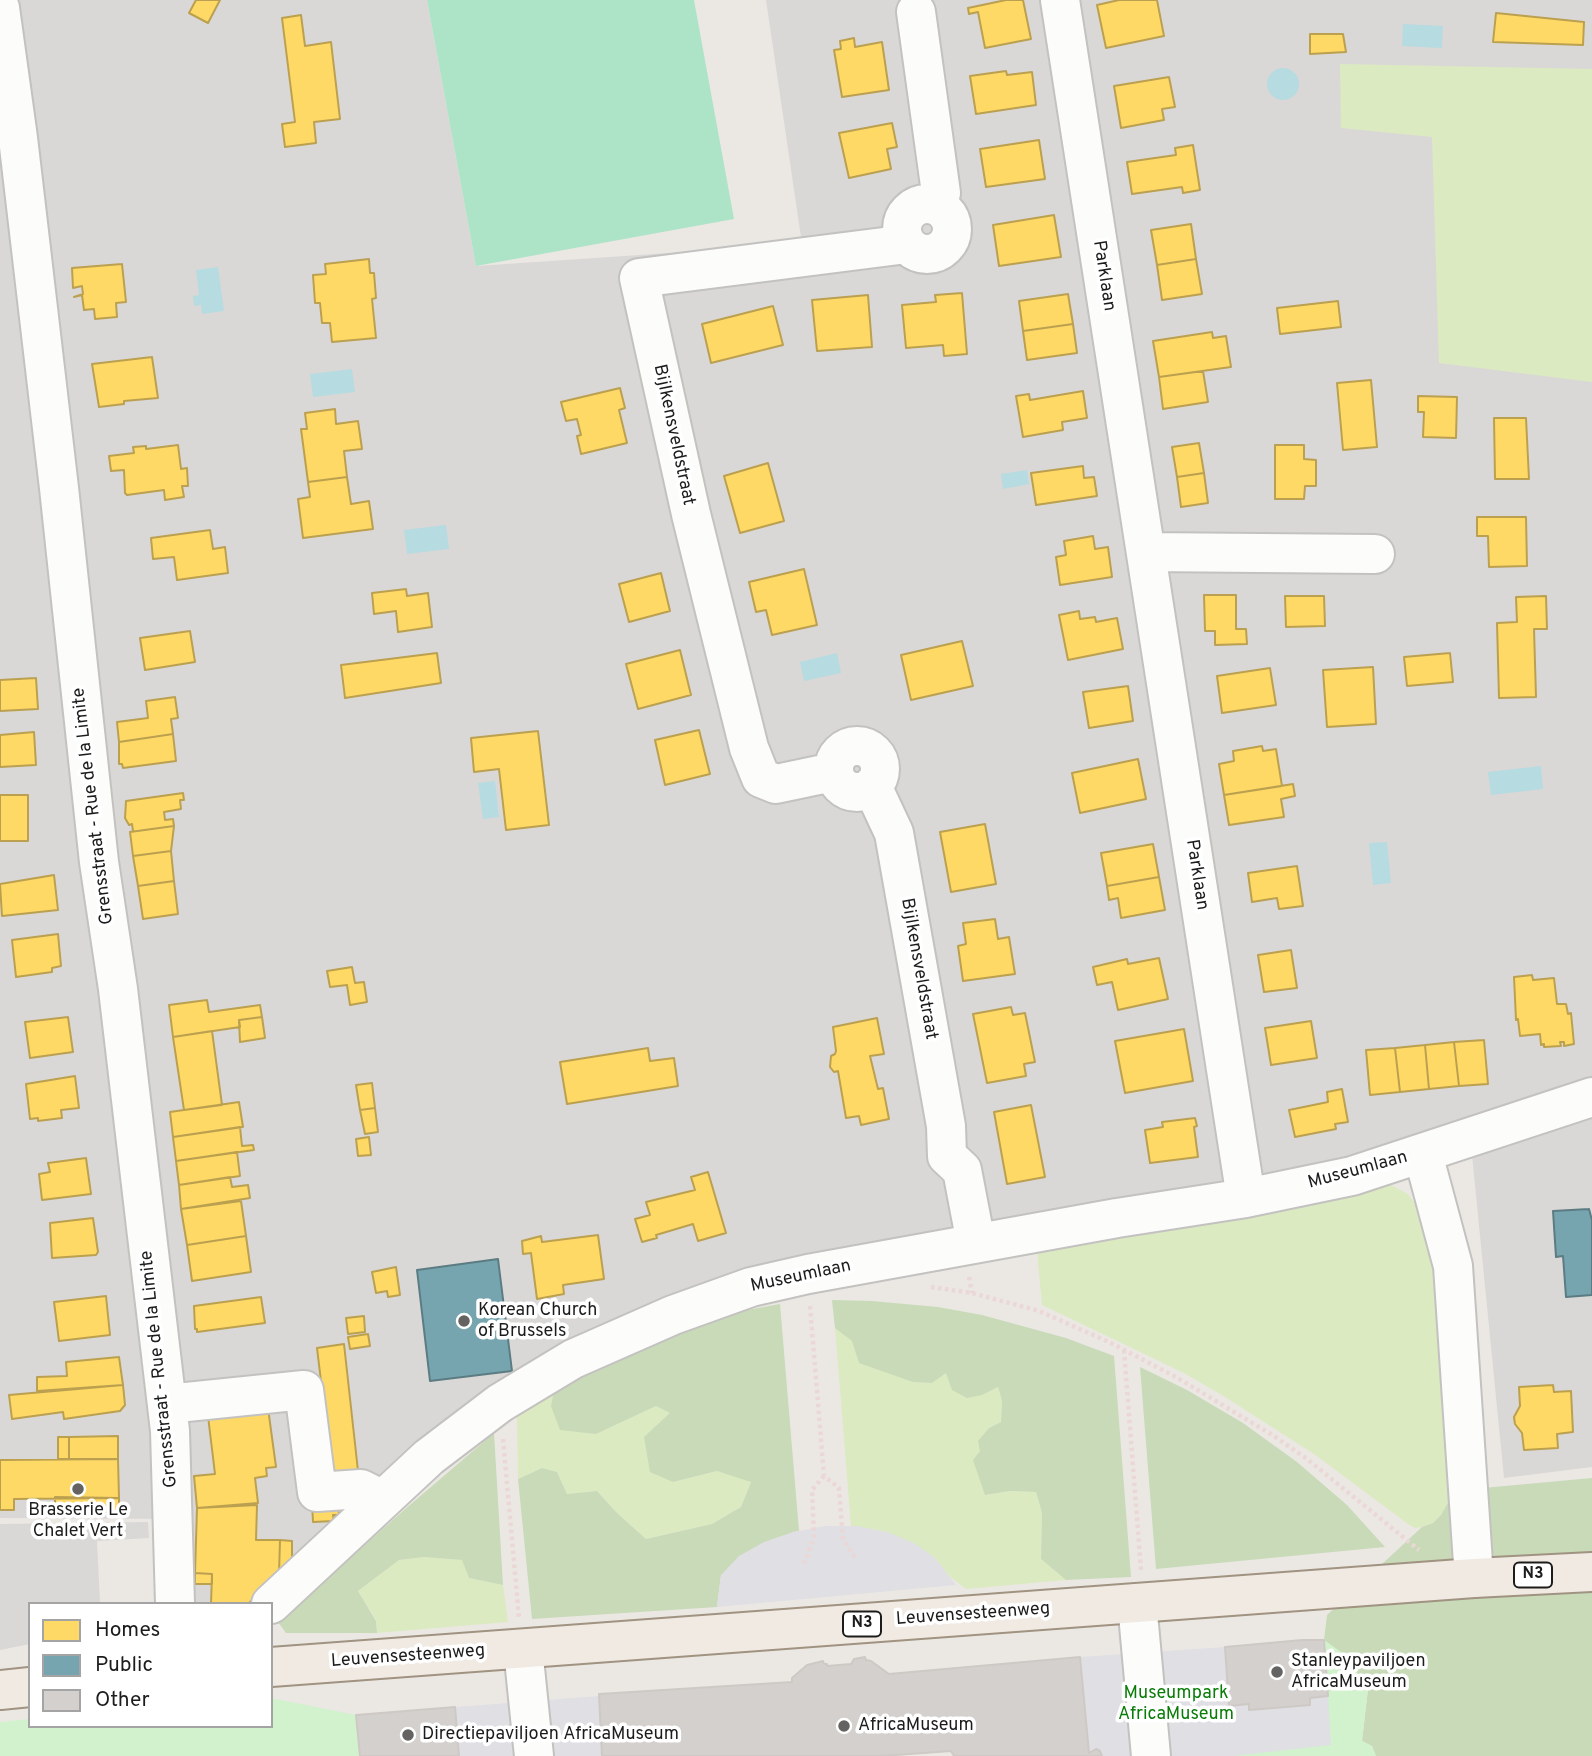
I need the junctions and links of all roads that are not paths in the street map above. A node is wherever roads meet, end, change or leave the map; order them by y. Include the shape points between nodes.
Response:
1 (1060, 0) edge
2 (0, 8) edge
3 (916, 12) dead end
4 (1146, 552) junction
5 (1375, 554) dead end
6 (1592, 1097) edge
7 (1423, 1154) junction
8 (1246, 1198) junction
9 (963, 1245) junction
10 (167, 1404) junction
11 (381, 1499) junction
12 (1592, 1572) edge
13 (1464, 1579) junction
14 (175, 1602) edge
15 (273, 1602) edge
16 (1140, 1603) junction
17 (523, 1649) junction
18 (273, 1667) edge
19 (28, 1688) edge
20 (0, 1690) edge
21 (534, 1756) edge
22 (1152, 1756) edge

1 - 4 street, Parklaan
2 - 10 street, Grensstraat - Rue de la Limite
3 - 9 street, Bijlkensveldstraat via 942,193 937,206 924,204 909,211 902,227 906,244 639,278 691,514 749,748 761,778 776,784 834,772 834,763 852,746 875,755 880,771 872,786 894,833 946,1126 947,1156 936,1175
4 - 5 street
4 - 8 street, Parklaan
6 - 7 street, Museumlaan
7 - 8 street, Museumlaan via 1352,1176
7 - 13 street, Museumlaan via 1454,1266
8 - 9 street, Museumlaan
9 - 11 street, Museumlaan via 751,1287 632,1331 573,1359 500,1403
10 - 11 street via 304,1390 317,1492 361,1489
10 - 14 street, Grensstraat - Rue de la Limite
11 - 15 street, Museumlaan
12 - 13 main road, Leuvensesteenweg / N3
13 - 16 main road, Leuvensesteenweg / N3
16 - 17 main road, Leuvensesteenweg / N3
16 - 22 street
17 - 18 main road, Leuvensesteenweg / N3
17 - 21 street
19 - 20 main road

